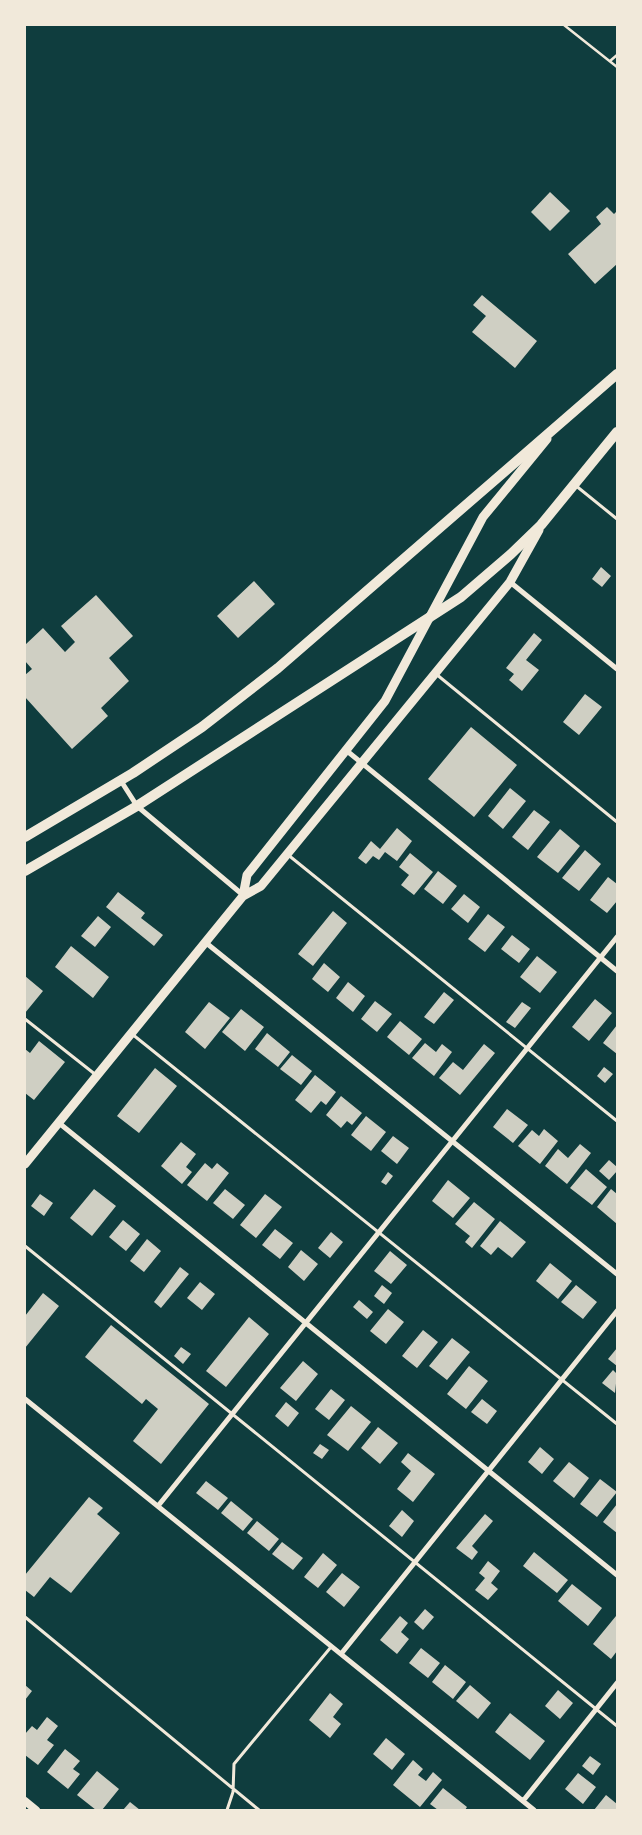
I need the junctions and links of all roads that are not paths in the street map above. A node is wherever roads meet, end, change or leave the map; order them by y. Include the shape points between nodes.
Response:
1 (617, 375) edge
2 (566, 416) junction
3 (617, 432) edge
4 (575, 485) junction
5 (617, 518) edge
6 (541, 525) junction
7 (510, 582) junction
8 (431, 616) junction
9 (617, 669) edge
10 (436, 674) junction
11 (347, 751) junction
12 (361, 762) junction
13 (121, 781) junction
14 (137, 806) junction
15 (617, 822) edge
16 (25, 837) edge
17 (287, 854) junction
18 (25, 871) edge
19 (244, 896) junction
20 (617, 937) edge
21 (205, 942) junction
22 (600, 957) junction
23 (617, 971) edge
24 (25, 1019) edge
25 (130, 1033) junction
26 (527, 1048) junction
27 (96, 1076) junction
28 (617, 1121) edge
29 (58, 1123) junction
30 (452, 1141) junction
31 (25, 1164) edge
32 (379, 1232) junction
33 (25, 1246) edge
34 (617, 1274) edge
35 (617, 1311) edge
36 (306, 1322) junction
37 (562, 1379) junction
38 (25, 1399) edge
39 (232, 1414) junction
40 (617, 1424) edge
41 (488, 1471) junction
42 (158, 1506) junction
43 (414, 1562) junction
44 (617, 1575) edge
45 (25, 1617) edge
46 (332, 1646) junction
47 (341, 1654) junction
48 (617, 1683) edge
49 (596, 1709) junction
50 (617, 1726) edge
51 (233, 1786) junction
52 (25, 1801) edge
53 (523, 1801) junction
54 (36, 1810) edge
55 (227, 1810) edge
56 (259, 1810) edge
57 (534, 1810) edge

1 - 2 main road
2 - 8 main road via 483,517
2 - 13 main road via 431,538 285,663 202,727
3 - 4 main road
4 - 5 lane
4 - 6 main road
6 - 7 main road
6 - 8 main road via 484,578
7 - 9 street
7 - 10 main road
8 - 11 main road via 389,694
8 - 14 main road
10 - 12 main road
10 - 15 lane
11 - 12 street
11 - 19 main road via 247,875
12 - 17 main road
12 - 22 street
13 - 14 street
13 - 16 main road
14 - 18 main road
14 - 19 street
17 - 19 main road via 261,886
17 - 26 lane
19 - 21 main road
20 - 22 street
21 - 25 main road
21 - 30 street
22 - 23 street
22 - 26 street
24 - 27 lane
25 - 27 main road
25 - 32 lane
26 - 28 lane
26 - 30 street
27 - 29 main road
29 - 31 main road
29 - 36 street
30 - 32 street
30 - 34 street
32 - 36 street
32 - 37 lane
33 - 39 lane
35 - 37 street
36 - 39 street
36 - 41 street
37 - 40 lane
37 - 41 street
38 - 42 street
39 - 42 street
39 - 43 lane
41 - 43 street
41 - 44 street
42 - 46 street
43 - 47 street
43 - 49 lane
45 - 51 lane
46 - 47 street
46 - 51 lane via 234,1764
47 - 53 street
48 - 49 street
49 - 50 lane
49 - 53 street
51 - 55 lane
51 - 56 lane
52 - 54 street
53 - 57 street

